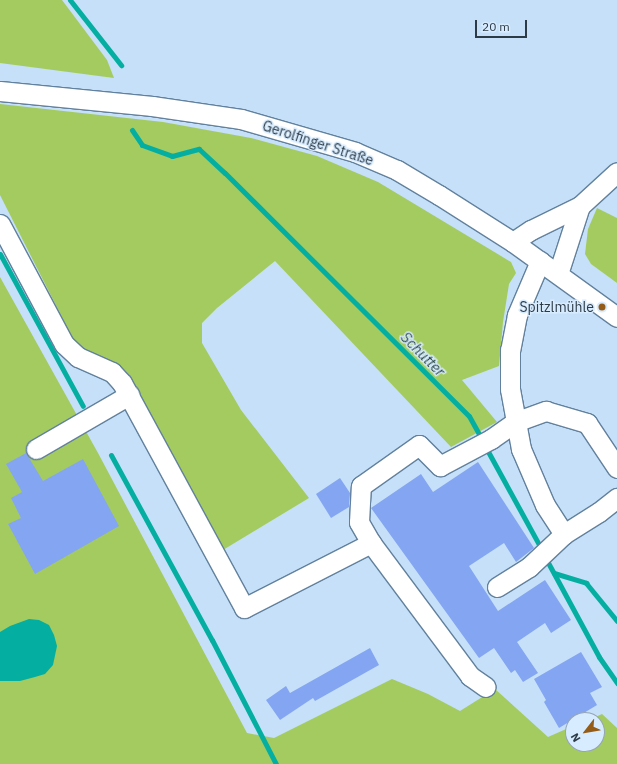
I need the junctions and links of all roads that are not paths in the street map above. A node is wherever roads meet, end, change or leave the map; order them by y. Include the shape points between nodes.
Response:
1 (0, 90) edge
2 (617, 172) edge
3 (580, 206) junction
4 (0, 224) edge
5 (513, 242) junction
6 (540, 261) junction
7 (558, 274) junction
8 (617, 317) edge
9 (129, 395) junction
10 (515, 422) junction
11 (36, 450) dead end
12 (617, 468) edge
13 (617, 498) edge
14 (564, 534) junction
15 (372, 543) junction
16 (497, 587) dead end
17 (486, 687) dead end

1 - 5 street, Gerolfinger Straße via 160,107 241,119 283,130 355,152 396,170
2 - 3 street
3 - 5 street via 531,230
3 - 7 street
4 - 9 street via 64,344 78,357 112,372
5 - 6 street, Gerolfinger Straße
6 - 7 street, Gerolfinger Straße
6 - 10 street via 517,316 510,350 510,389
7 - 8 street, Gerolfinger Straße
9 - 11 street
9 - 15 street via 244,608
10 - 12 street via 546,411 587,423
10 - 14 street via 521,449 545,505
10 - 15 street via 440,466 419,445 361,486 358,522
13 - 14 street
14 - 16 street via 529,567
15 - 17 street via 470,676

